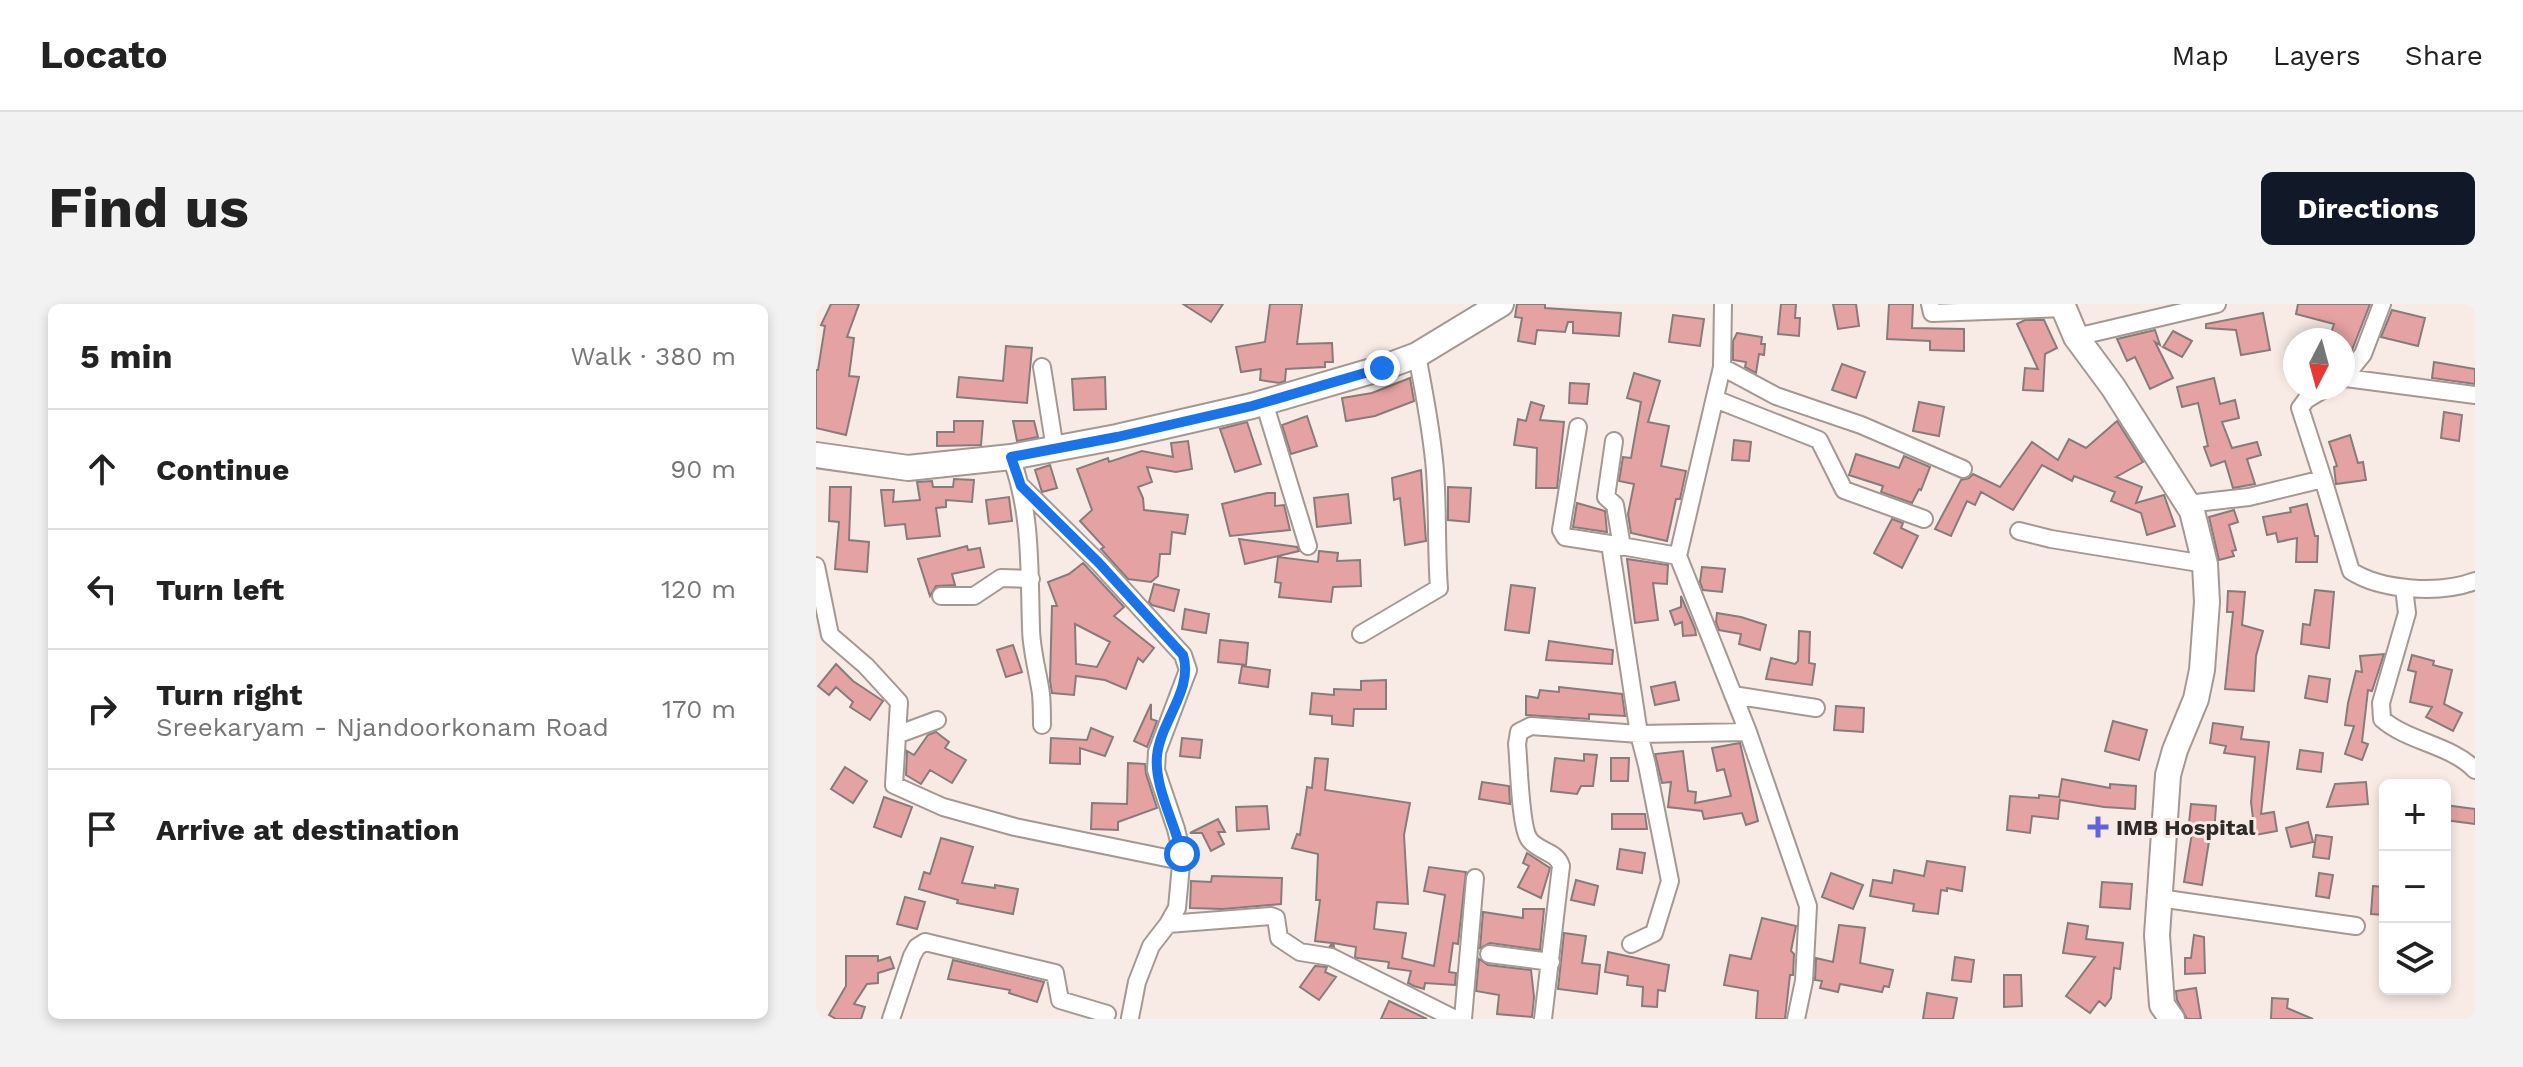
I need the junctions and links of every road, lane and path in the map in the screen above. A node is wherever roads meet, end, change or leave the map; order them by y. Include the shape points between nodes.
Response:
1 (1501, 304) edge
2 (1723, 304) edge
3 (1930, 304) edge
4 (2217, 304) edge
5 (2382, 304) edge
6 (2063, 306) edge
7 (2076, 337) junction
8 (1417, 355) junction
9 (2355, 364) edge
10 (1042, 367) dead end
11 (1722, 367) junction
12 (2355, 379) edge
13 (2475, 395) edge
14 (1715, 399) junction
15 (2306, 400) edge
16 (1264, 402) junction
17 (1578, 427) dead end
18 (1614, 441) dead end
19 (1055, 449) junction
20 (816, 455) edge
21 (1011, 457) junction
22 (1963, 469) dead end
23 (2323, 479) junction
24 (1021, 486) junction
25 (2187, 504) junction
26 (1924, 519) dead end
27 (2019, 531) dead end
28 (1308, 546) dead end
29 (1616, 546) junction
30 (1678, 556) junction
31 (2205, 564) junction
32 (816, 566) edge
33 (1031, 579) junction
34 (2475, 581) edge
35 (2404, 588) junction
36 (941, 596) dead end
37 (1361, 634) dead end
38 (1733, 695) junction
39 (1816, 708) dead end
40 (937, 720) dead end
41 (1042, 725) dead end
42 (1748, 732) junction
43 (899, 734) junction
44 (1639, 734) junction
45 (2474, 767) edge
46 (1181, 861) junction
47 (1475, 878) dead end
48 (2159, 898) junction
49 (1168, 924) junction
50 (2356, 926) dead end
51 (1631, 944) dead end
52 (1489, 954) dead end
53 (1551, 962) junction
54 (1105, 1016) edge
55 (891, 1019) edge
56 (1131, 1019) edge
57 (1455, 1019) edge
58 (1463, 1019) edge
59 (1543, 1019) edge
60 (1796, 1019) edge
61 (2172, 1019) edge

1 - 8 main road
2 - 11 street
3 - 6 street via 1932,313
4 - 7 street
5 - 9 street
6 - 7 main road
7 - 25 main road
8 - 16 main road
8 - 37 street via 1432,445 1439,588
10 - 19 street
11 - 14 street
11 - 22 street via 1776,396
12 - 13 street
14 - 26 street via 1819,440 1844,490
14 - 30 street
15 - 23 street via 2300,408
16 - 19 main road
16 - 28 street
17 - 29 street via 1561,530 1565,537
18 - 29 street via 1606,497 1615,505
19 - 21 main road
20 - 21 main road via 908,468
21 - 24 street
23 - 25 street via 2249,497
23 - 35 street via 2351,571
24 - 33 street
24 - 46 street via 1183,655 1188,670 1157,752 1156,770
25 - 31 main road
27 - 31 street
29 - 30 street
29 - 44 street
30 - 38 street
31 - 48 main road via 2202,670 2168,775
32 - 43 street via 830,635 899,702
33 - 36 street via 1001,578 974,596
33 - 41 street
34 - 35 street
35 - 45 street via 2407,613 2381,703 2382,719
38 - 39 street
38 - 42 street
40 - 43 street
42 - 44 street
42 - 60 street via 1808,906
43 - 46 street via 894,785 931,802 1015,827
44 - 51 street via 1670,881 1654,933
44 - 53 street via 1531,726 1519,732 1525,834 1561,863
46 - 49 street via 1177,908
47 - 58 street
48 - 50 street
48 - 61 main road via 2162,1005
49 - 56 street via 1151,946
49 - 57 street via 1271,916 1276,918 1279,938 1300,952 1331,957
52 - 53 street
53 - 59 street
54 - 55 street via 1060,1000 1055,973 925,942 912,956
54 - 56 street

